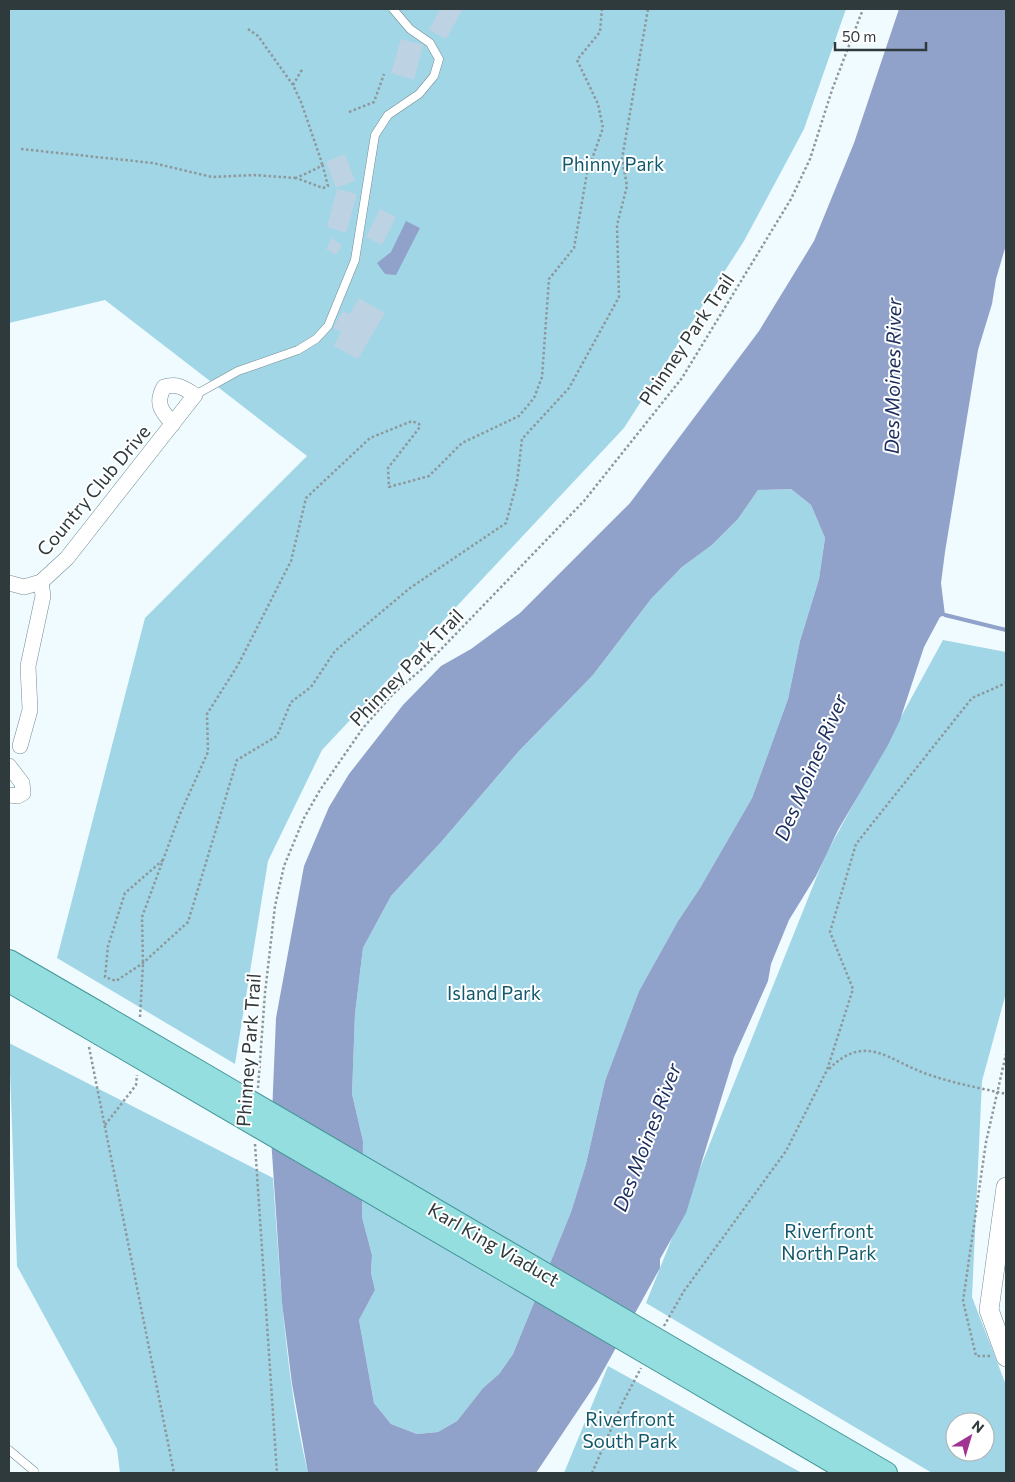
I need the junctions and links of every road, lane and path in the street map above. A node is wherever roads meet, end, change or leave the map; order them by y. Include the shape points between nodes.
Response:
1 (393, 9) edge
2 (602, 9) edge
3 (648, 9) edge
4 (863, 9) edge
5 (248, 29) dead end
6 (303, 68) dead end
7 (384, 74) dead end
8 (293, 85) junction
9 (349, 112) dead end
10 (21, 149) dead end
11 (322, 163) junction
12 (296, 178) junction
13 (195, 395) junction
14 (173, 424) junction
15 (40, 582) junction
16 (9, 583) edge
17 (1006, 683) edge
18 (20, 746) dead end
19 (9, 766) edge
20 (9, 795) edge
21 (164, 859) junction
22 (9, 961) edge
23 (143, 963) junction
24 (9, 981) edge
25 (97, 1031) junction
26 (1006, 1054) edge
27 (828, 1070) junction
28 (258, 1090) dead end
29 (996, 1092) junction
30 (1006, 1094) edge
31 (255, 1139) dead end
32 (1006, 1187) edge
33 (660, 1334) dead end
34 (1001, 1337) edge
35 (999, 1357) edge
36 (646, 1360) dead end
37 (680, 1363) junction
38 (9, 1450) edge
39 (34, 1471) dead end
40 (174, 1473) edge
41 (277, 1473) edge
42 (592, 1473) edge
43 (852, 1473) edge
44 (886, 1473) edge

1 - 13 lane via 410,29 430,43 439,59 434,76 419,94 388,115 375,135 355,260 328,326 316,339 298,350 238,371
2 - 21 path via 600,32 578,60 598,104 603,128 587,173 574,248 549,279 542,377 534,398 519,416 462,443 429,476 389,487 388,468 420,427 412,421 370,438 306,498 291,561 238,664 207,714 208,752
3 - 23 path via 622,159 628,186 617,225 619,297 569,388 522,440 517,482 506,523 410,588 335,650 311,687 291,702 277,736 237,760 188,922
4 - 28 path, Phinney Park Trail via 810,159 791,199 682,378 584,501 369,721 304,818 284,866 276,906
5 - 8 path via 258,36
6 - 8 path
7 - 9 path via 374,102
8 - 11 path
10 - 12 path via 137,160 212,177 261,175
11 - 12 path
11 - 12 path via 328,186 323,188
13 - 14 street, Country Club Drive
13 - 14 street via 181,386 164,387 158,403
14 - 15 street, Country Club Drive via 67,558
15 - 16 street, Country Club Drive via 24,587
15 - 18 street via 43,596 28,666 30,710
17 - 27 path via 972,698 856,844 830,932 853,990
19 - 20 street via 24,788 23,793
21 - 23 path via 142,917
21 - 23 path via 125,893 108,946 106,976 116,981
22 - 25 main road
24 - 25 main road
25 - 37 main road, Karl King Viaduct, bridge
25 - 40 path
26 - 29 path
27 - 29 path via 839,1059 860,1051 884,1053 926,1074
27 - 33 path via 786,1151 684,1291
29 - 30 path
29 - 35 path via 962,1301 976,1356
31 - 41 path, Phinney Park Trail
32 - 34 street via 989,1310
34 - 35 street
36 - 42 path via 622,1404
37 - 43 main road, Karl King Viaduct
37 - 44 main road, Karl King Viaduct
38 - 39 lane

